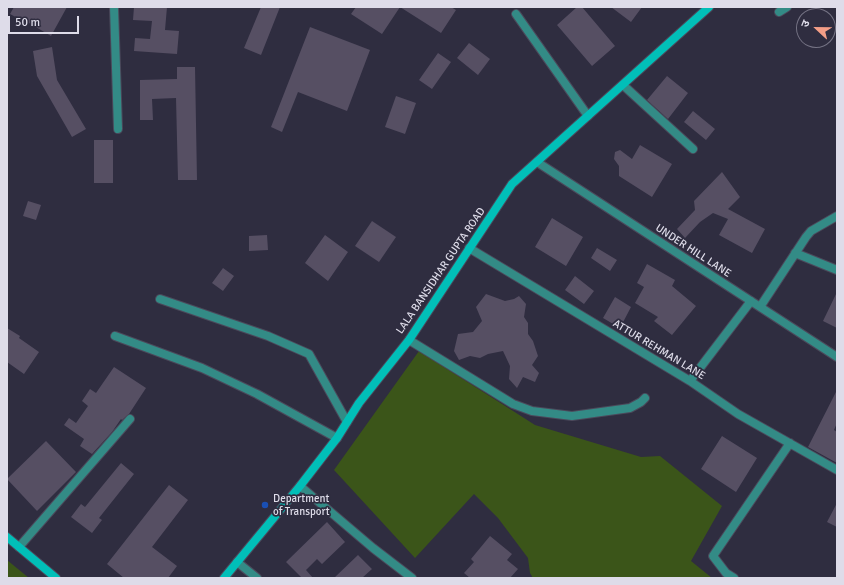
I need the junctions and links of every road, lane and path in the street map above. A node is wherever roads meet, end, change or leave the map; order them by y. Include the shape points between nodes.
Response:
1 (114, 7) edge
2 (709, 7) edge
3 (787, 7) edge
4 (779, 12) dead end
5 (516, 14) dead end
6 (623, 85) junction
7 (588, 116) junction
8 (118, 129) dead end
9 (693, 149) dead end
10 (537, 162) junction
11 (837, 216) edge
12 (469, 248) junction
13 (795, 254) junction
14 (837, 270) edge
15 (160, 299) dead end
16 (750, 301) junction
17 (760, 307) junction
18 (115, 336) dead end
19 (408, 340) junction
20 (837, 357) edge
21 (690, 381) junction
22 (645, 398) dead end
23 (130, 419) dead end
24 (347, 422) junction
25 (337, 438) junction
26 (790, 443) junction
27 (837, 470) edge
28 (300, 486) junction
29 (7, 537) edge
30 (19, 548) junction
31 (237, 562) junction
32 (56, 578) edge
33 (224, 578) edge
34 (257, 578) edge
35 (412, 578) edge
36 (734, 578) edge

1 - 8 street
2 - 6 street, LALA BANSIDHAR GUPTA ROAD
3 - 4 street
5 - 7 street
6 - 7 street, LALA BANSIDHAR GUPTA ROAD
6 - 9 street
7 - 10 street, LALA BANSIDHAR GUPTA ROAD
10 - 12 street, LALA BANSIDHAR GUPTA ROAD via 512,184
10 - 16 street, UNDER HILL LANE
11 - 13 street via 811,231
12 - 19 street, LALA BANSIDHAR GUPTA ROAD
12 - 21 street, ATTUR REHMAN LANE
13 - 14 street
13 - 17 street
15 - 24 street via 268,336 309,354
16 - 17 street, UNDER HILL LANE
16 - 21 street
17 - 20 street, UNDER HILL LANE
18 - 25 street via 202,368 257,394
19 - 22 street via 513,404 532,411 572,416 630,408
19 - 24 street, LALA BANSIDHAR GUPTA ROAD
21 - 26 street, ATTUR REHMAN LANE via 738,414
23 - 30 street
24 - 25 street, LALA BANSIDHAR GUPTA ROAD
25 - 28 street, LALA BANSIDHAR GUPTA ROAD
26 - 27 street, ATTUR REHMAN LANE
26 - 36 street via 713,556
28 - 31 street, LALA BANSIDHAR GUPTA ROAD
28 - 35 street
29 - 30 street
30 - 32 street
31 - 33 street, LALA BANSIDHAR GUPTA ROAD
31 - 34 street

